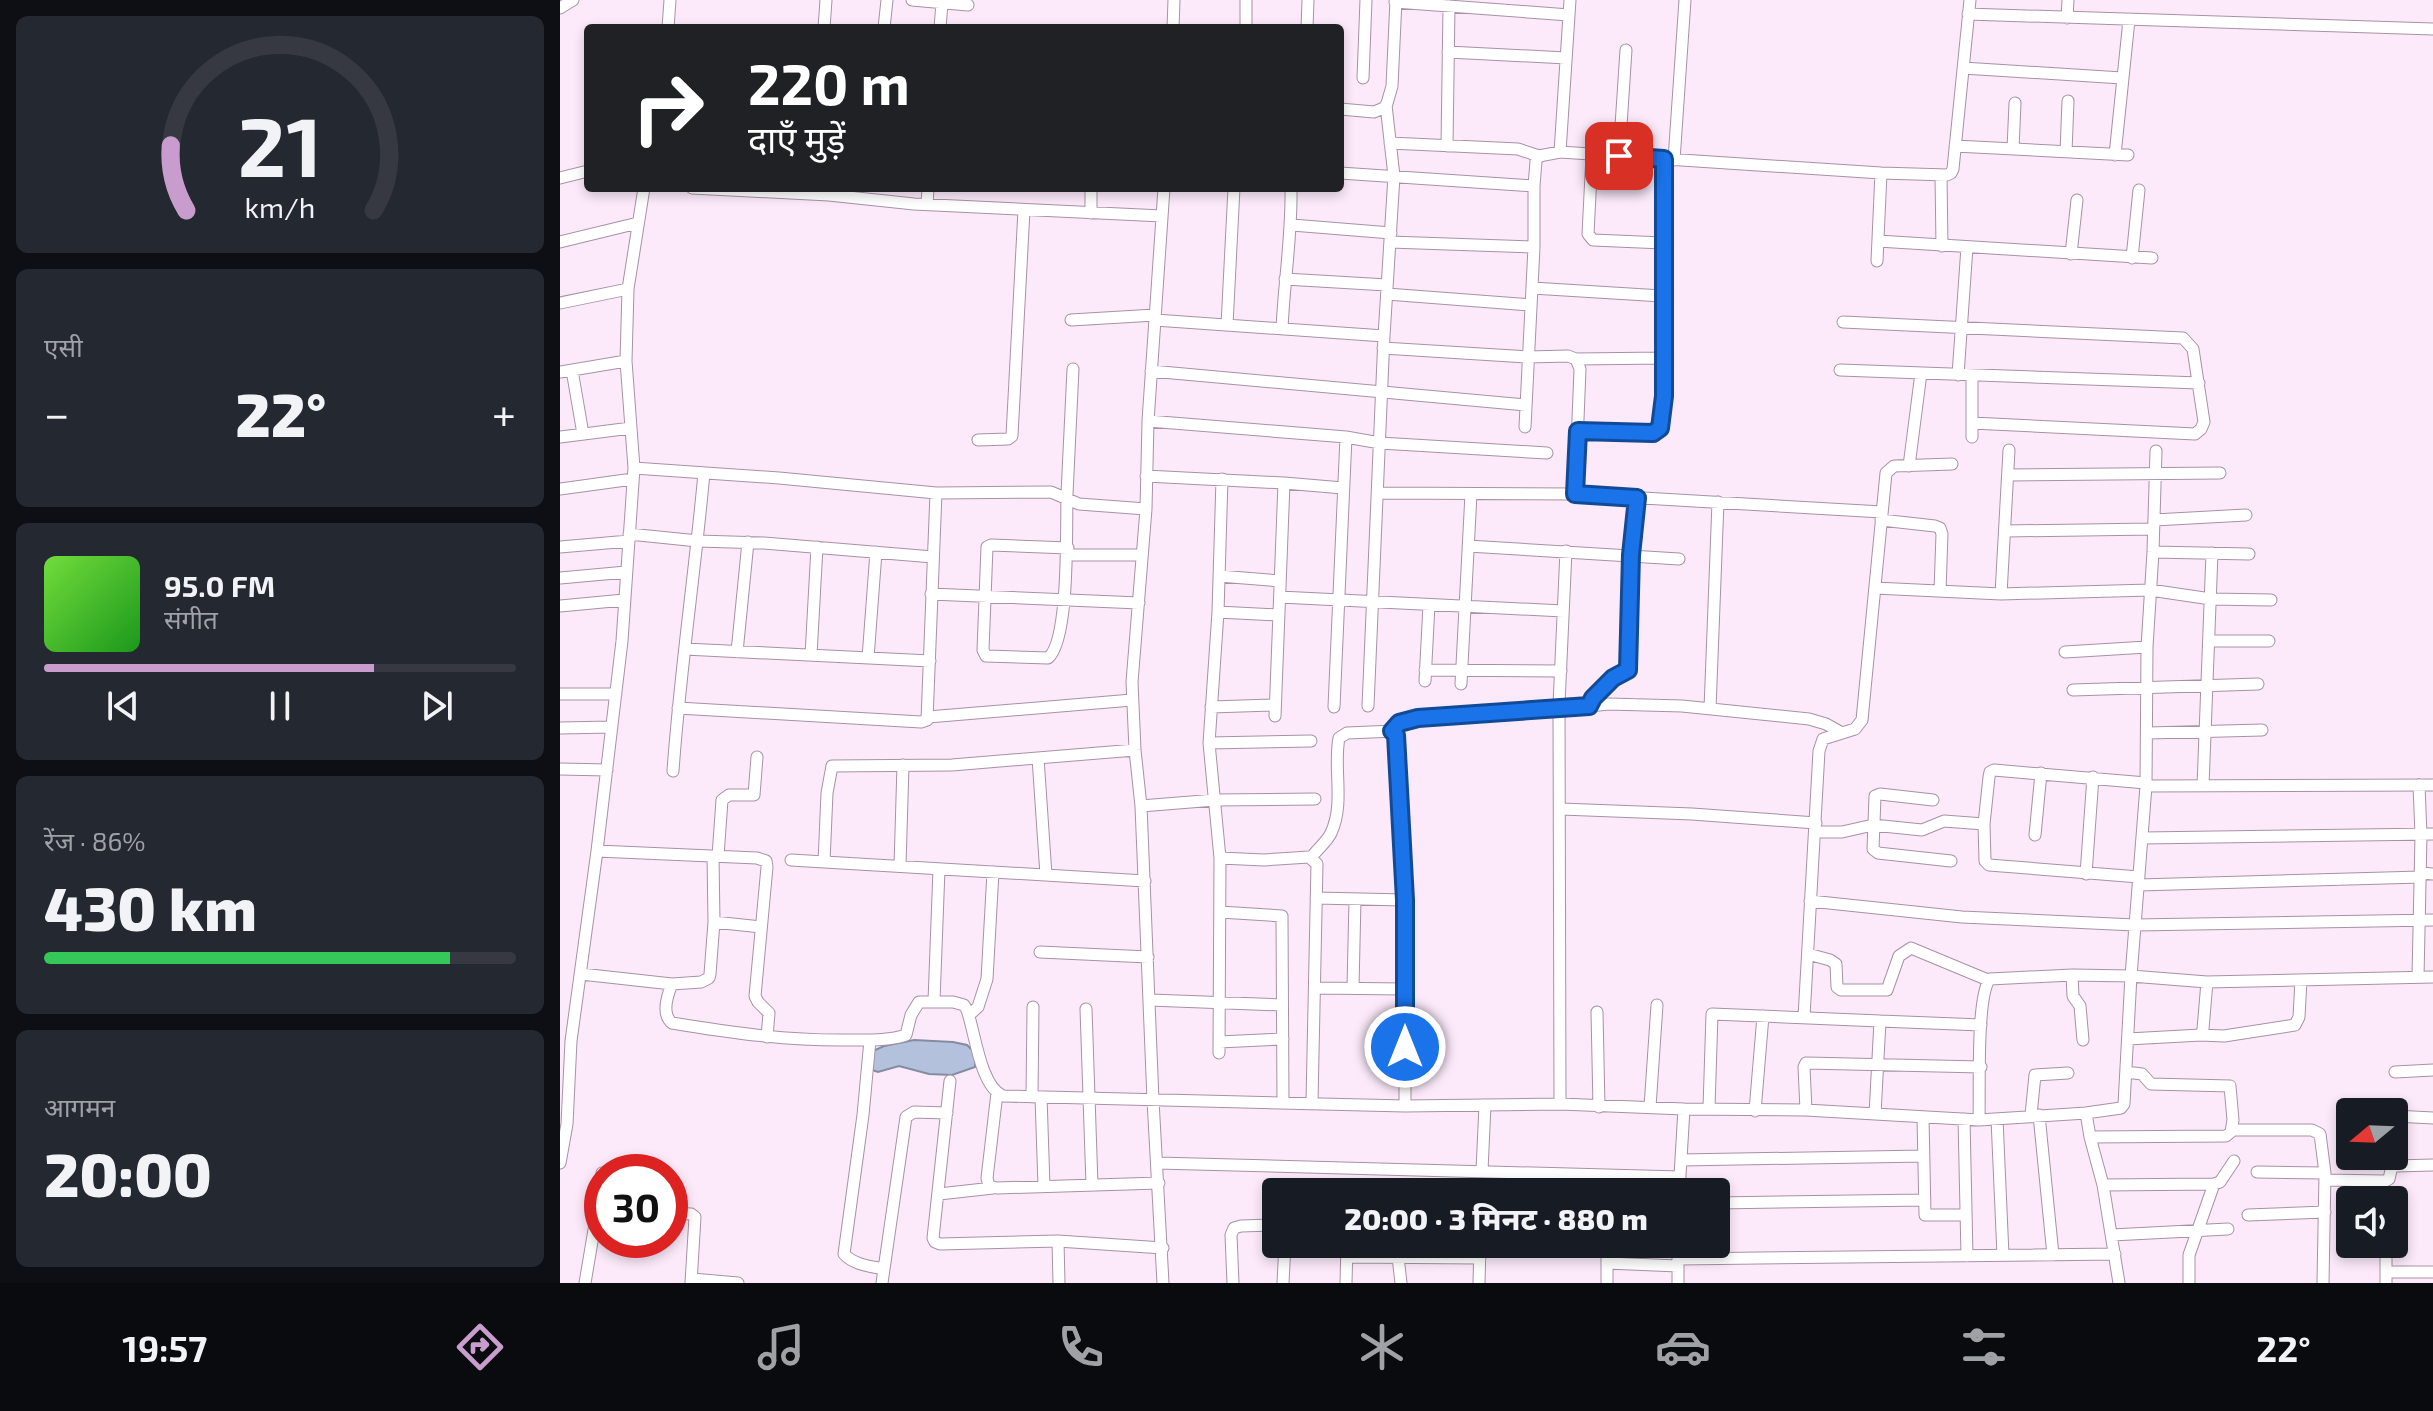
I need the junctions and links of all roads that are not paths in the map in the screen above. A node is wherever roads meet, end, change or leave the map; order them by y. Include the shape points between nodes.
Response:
1 (573, 0) edge
2 (670, 0) edge
3 (826, 0) edge
4 (887, 0) edge
5 (912, 0) edge
6 (1174, 0) edge
7 (1246, 0) edge
8 (1308, 0) edge
9 (1366, 0) edge
10 (1570, 0) edge
11 (1685, 0) edge
12 (1970, 0) edge
13 (2068, 0) edge
14 (1396, 1) edge
15 (942, 3) junction
16 (968, 5) dead end
17 (1449, 6) junction
18 (560, 8) edge
19 (1968, 14) junction
20 (1569, 15) junction
21 (2067, 18) junction
22 (2129, 20) junction
23 (668, 24) edge
24 (824, 24) edge
25 (884, 24) edge
26 (940, 24) edge
27 (1173, 24) edge
28 (1246, 24) edge
29 (1307, 24) edge
30 (2433, 29) edge
31 (1626, 50) dead end
32 (1448, 52) junction
33 (1566, 58) junction
34 (1963, 68) junction
35 (1363, 78) dead end
36 (2122, 78) junction
37 (2068, 101) dead end
38 (2015, 103) dead end
39 (1386, 105) junction
40 (1344, 109) edge
41 (1390, 143) junction
42 (1447, 146) junction
43 (1955, 146) junction
44 (2013, 149) junction
45 (1560, 152) junction
46 (2066, 152) junction
47 (1592, 155) junction
48 (1539, 156) junction
49 (1619, 156) junction
50 (1669, 160) junction
51 (584, 172) edge
52 (1344, 173) edge
53 (1881, 173) junction
54 (1394, 176) junction
55 (1941, 176) junction
56 (560, 178) edge
57 (1534, 186) junction
58 (2139, 190) dead end
59 (643, 192) edge
60 (828, 192) edge
61 (928, 192) edge
62 (1091, 192) edge
63 (1164, 192) edge
64 (1234, 192) edge
65 (1291, 192) edge
66 (866, 194) edge
67 (2077, 200) dead end
68 (927, 205) junction
69 (1024, 210) junction
70 (1091, 213) junction
71 (1162, 216) junction
72 (638, 223) junction
73 (1292, 225) junction
74 (1390, 237) junction
75 (1878, 241) junction
76 (560, 242) edge
77 (1663, 243) junction
78 (1942, 246) junction
79 (1534, 247) junction
80 (1967, 247) junction
81 (2071, 254) junction
82 (2132, 258) junction
83 (2152, 258) dead end
84 (1877, 261) dead end
85 (1285, 279) junction
86 (1532, 288) junction
87 (628, 289) junction
88 (1387, 290) junction
89 (1662, 296) junction
90 (560, 303) edge
91 (1531, 305) junction
92 (1155, 317) junction
93 (1071, 320) dead end
94 (1843, 322) dead end
95 (1227, 325) junction
96 (1961, 328) junction
97 (1282, 329) junction
98 (1384, 342) junction
99 (1528, 357) junction
100 (1664, 358) junction
101 (1576, 359) junction
102 (626, 361) junction
103 (1073, 369) dead end
104 (1840, 370) dead end
105 (566, 371) edge
106 (1151, 371) junction
107 (1921, 373) junction
108 (1958, 375) junction
109 (1972, 376) junction
110 (2199, 383) junction
111 (1382, 391) junction
112 (1526, 405) junction
113 (1148, 421) junction
114 (1972, 423) junction
115 (1525, 427) dead end
116 (631, 428) junction
117 (1578, 431) junction
118 (583, 434) junction
119 (560, 437) edge
120 (1346, 437) junction
121 (1972, 437) dead end
122 (978, 440) dead end
123 (1380, 443) junction
124 (2009, 450) dead end
125 (2156, 451) dead end
126 (1547, 453) dead end
127 (1952, 464) dead end
128 (1909, 466) junction
129 (704, 473) junction
130 (2155, 473) junction
131 (2220, 473) dead end
132 (634, 474) junction
133 (2009, 475) junction
134 (1146, 476) junction
135 (1222, 479) junction
136 (1284, 483) junction
137 (1343, 488) junction
138 (560, 489) edge
139 (936, 493) junction
140 (1378, 493) junction
141 (1471, 494) junction
142 (1575, 494) junction
143 (1637, 498) junction
144 (1067, 499) junction
145 (1718, 502) junction
146 (1146, 509) junction
147 (2246, 515) dead end
148 (1882, 516) junction
149 (2153, 525) junction
150 (2006, 531) junction
151 (629, 538) junction
152 (698, 541) junction
153 (748, 542) junction
154 (1468, 546) junction
155 (560, 547) edge
156 (817, 547) junction
157 (1068, 551) junction
158 (1566, 551) junction
159 (876, 552) junction
160 (2153, 552) junction
161 (2212, 553) junction
162 (2249, 554) dead end
163 (1142, 555) junction
164 (1631, 555) junction
165 (933, 557) junction
166 (1679, 559) dead end
167 (626, 572) junction
168 (1219, 576) junction
169 (560, 578) edge
170 (1280, 581) junction
171 (1875, 588) junction
172 (2150, 590) junction
173 (1940, 591) junction
174 (931, 594) junction
175 (2001, 594) junction
176 (984, 596) junction
177 (1280, 597) junction
178 (2211, 599) junction
179 (624, 600) junction
180 (1338, 600) junction
181 (2271, 600) dead end
182 (1064, 601) junction
183 (1374, 602) junction
184 (1139, 603) junction
185 (1429, 605) junction
186 (560, 606) edge
187 (1465, 607) junction
188 (1563, 611) junction
189 (1218, 612) junction
190 (1279, 615) junction
191 (2210, 641) junction
192 (2269, 641) dead end
193 (2147, 647) junction
194 (685, 649) junction
195 (737, 652) junction
196 (2065, 652) dead end
197 (811, 655) junction
198 (868, 658) junction
199 (930, 661) junction
200 (1462, 671) junction
201 (1561, 671) junction
202 (1461, 684) dead end
203 (2258, 684) dead end
204 (2207, 686) junction
205 (2146, 688) junction
206 (2073, 690) dead end
207 (560, 694) edge
208 (616, 694) junction
209 (1132, 700) junction
210 (1368, 706) dead end
211 (1589, 706) junction
212 (1211, 707) junction
213 (1334, 707) dead end
214 (678, 708) junction
215 (1559, 709) junction
216 (1710, 709) junction
217 (928, 717) junction
218 (612, 727) junction
219 (560, 728) edge
220 (2262, 730) dead end
221 (1392, 731) junction
222 (2205, 732) junction
223 (1842, 733) junction
224 (2148, 733) junction
225 (1311, 741) dead end
226 (1209, 743) junction
227 (1135, 750) junction
228 (757, 757) dead end
229 (1038, 758) junction
230 (903, 765) junction
231 (560, 769) edge
232 (607, 770) junction
233 (673, 771) dead end
234 (2041, 773) junction
235 (2093, 777) junction
236 (2146, 784) junction
237 (2419, 785) junction
238 (2433, 785) edge
239 (2203, 786) junction
240 (1315, 799) dead end
241 (1215, 800) junction
242 (1933, 800) dead end
243 (1141, 806) junction
244 (1561, 809) junction
245 (1984, 824) junction
246 (1873, 825) junction
247 (1816, 827) junction
248 (2035, 835) dead end
249 (2427, 835) edge
250 (2142, 838) junction
251 (597, 851) junction
252 (716, 856) junction
253 (1220, 858) junction
254 (1311, 858) junction
255 (791, 860) dead end
256 (1951, 861) dead end
257 (824, 862) junction
258 (900, 866) junction
259 (939, 869) junction
260 (993, 872) junction
261 (2086, 874) junction
262 (1046, 875) junction
263 (2425, 875) edge
264 (1145, 881) junction
265 (2139, 881) junction
266 (1316, 898) junction
267 (1355, 899) junction
268 (1405, 900) junction
269 (1810, 901) junction
270 (1220, 912) junction
271 (2427, 920) edge
272 (714, 922) junction
273 (2135, 925) junction
274 (761, 927) junction
275 (1040, 952) dead end
276 (1808, 954) junction
277 (1148, 957) junction
278 (581, 974) junction
279 (2072, 975) junction
280 (2131, 976) junction
281 (2418, 977) junction
282 (2433, 977) edge
283 (1988, 980) junction
284 (2301, 980) junction
285 (2207, 982) junction
286 (672, 984) junction
287 (1315, 988) junction
288 (1353, 988) junction
289 (1405, 989) junction
290 (1150, 1000) junction
291 (934, 1001) junction
292 (1221, 1003) junction
293 (1282, 1005) junction
294 (1657, 1005) dead end
295 (1033, 1007) dead end
296 (1086, 1009) dead end
297 (1597, 1012) dead end
298 (969, 1015) junction
299 (1763, 1016) junction
300 (1804, 1017) junction
301 (1880, 1021) junction
302 (1981, 1025) junction
303 (2201, 1035) junction
304 (767, 1037) junction
305 (1283, 1039) junction
306 (2128, 1039) junction
307 (870, 1040) junction
308 (2083, 1040) dead end
309 (1878, 1065) junction
310 (1981, 1067) junction
311 (2433, 1070) edge
312 (2126, 1072) junction
313 (2395, 1072) dead end
314 (2068, 1073) dead end
315 (565, 1081) edge
316 (950, 1081) dead end
317 (997, 1093) junction
318 (1036, 1097) junction
319 (1090, 1099) junction
320 (1153, 1100) junction
321 (1283, 1102) junction
322 (1312, 1102) junction
323 (1560, 1104) junction
324 (1485, 1105) junction
325 (1405, 1106) junction
326 (1599, 1107) junction
327 (1650, 1107) junction
328 (1709, 1108) junction
329 (1684, 1109) junction
330 (1806, 1110) junction
331 (1755, 1111) junction
332 (947, 1113) junction
333 (2086, 1113) junction
334 (1875, 1114) junction
335 (2035, 1115) junction
336 (1923, 1117) junction
337 (2408, 1117) edge
338 (2433, 1118) edge
339 (1964, 1119) junction
340 (1997, 1119) junction
341 (1979, 1120) junction
342 (2232, 1130) junction
343 (2090, 1137) junction
344 (1924, 1156) junction
345 (1681, 1160) junction
346 (2234, 1161) dead end
347 (560, 1163) edge
348 (1157, 1163) junction
349 (2433, 1165) edge
350 (2257, 1172) dead end
351 (1483, 1173) junction
352 (2325, 1176) junction
353 (1680, 1177) joint
354 (1482, 1178) edge
355 (1159, 1183) junction
356 (2214, 1184) junction
357 (1092, 1185) junction
358 (2103, 1185) junction
359 (1044, 1186) junction
360 (993, 1188) junction
361 (939, 1194) junction
362 (1925, 1200) junction
363 (1730, 1203) edge
364 (2325, 1212) junction
365 (688, 1214) edge
366 (1966, 1215) junction
367 (2248, 1215) dead end
368 (1262, 1225) edge
369 (2228, 1229) dead end
370 (2198, 1231) junction
371 (2112, 1235) junction
372 (1058, 1241) junction
373 (1163, 1248) junction
374 (2115, 1254) junction
375 (2003, 1255) junction
376 (2053, 1255) junction
377 (1967, 1256) junction
378 (589, 1258) edge
379 (1284, 1258) edge
380 (1347, 1258) edge
381 (1398, 1258) edge
382 (1480, 1258) edge
383 (1607, 1258) edge
384 (1678, 1258) edge
385 (1607, 1263) junction
386 (1678, 1263) junction
387 (884, 1269) junction
388 (2433, 1272) edge
389 (2386, 1278) edge
390 (692, 1281) edge
391 (585, 1283) edge
392 (738, 1283) edge
393 (882, 1283) edge
394 (1059, 1283) edge
395 (1163, 1283) edge
396 (1233, 1283) edge
397 (1283, 1283) edge
398 (1346, 1283) edge
399 (1401, 1283) edge
400 (1479, 1283) edge
401 (1607, 1283) edge
402 (1678, 1283) edge
403 (2119, 1283) edge
404 (2189, 1283) edge
405 (2323, 1283) edge

1 - 18 street
2 - 23 street
3 - 24 street
4 - 25 street
5 - 15 street
6 - 27 street
7 - 28 street
8 - 29 street
9 - 35 street
10 - 20 street
11 - 50 street
12 - 19 street
13 - 21 street
14 - 17 street
14 - 39 street via 1392,86
15 - 16 street
15 - 26 street
17 - 20 street
17 - 32 street
19 - 21 street
19 - 34 street
20 - 33 street
21 - 22 street
22 - 30 street
22 - 36 street
31 - 49 street
32 - 33 street
32 - 42 street
33 - 45 street
34 - 36 street
34 - 43 street
36 - 46 street via 2122,155
37 - 46 street
38 - 44 street
39 - 40 street via 1374,112
39 - 41 street
41 - 42 street
41 - 54 street
42 - 48 street via 1518,149
43 - 44 street
43 - 55 street via 1951,173
44 - 46 street
45 - 47 street
45 - 48 street
47 - 49 street
47 - 77 street via 1589,238
48 - 57 street
49 - 50 street
50 - 53 street
50 - 77 street
51 - 56 street
52 - 54 street
53 - 55 street
53 - 75 street
54 - 57 street
54 - 74 street
55 - 78 street
57 - 79 street
58 - 82 street
59 - 72 street
60 - 66 street
61 - 68 street
62 - 70 street
63 - 71 street
64 - 95 street
65 - 73 street
66 - 68 street
67 - 81 street
68 - 69 street
69 - 70 street
69 - 122 street via 1012,436
70 - 71 street
71 - 92 street
72 - 76 street
72 - 87 street
73 - 74 street
73 - 85 street
74 - 79 street
74 - 88 street
75 - 78 street
75 - 84 street
77 - 89 street
78 - 80 street
79 - 86 street
80 - 81 street
80 - 96 street
81 - 82 street
82 - 83 street
85 - 88 street
85 - 97 street
86 - 89 street
86 - 91 street
87 - 90 street
87 - 102 street
88 - 91 street
88 - 98 street
89 - 100 street
91 - 99 street
92 - 93 street
92 - 95 street
92 - 106 street
94 - 96 street
95 - 97 street
96 - 108 street
96 - 110 street via 2183,338 2193,349
97 - 98 street
98 - 99 street
98 - 111 street
99 - 101 street
99 - 112 street
100 - 101 street
100 - 117 street via 1659,431
101 - 117 street
102 - 105 street
102 - 116 street
103 - 144 street
104 - 107 street
105 - 118 street
106 - 111 street
106 - 113 street
107 - 108 street
107 - 128 street
108 - 109 street
109 - 110 street
109 - 114 street
110 - 114 street via 2204,422 2195,434
111 - 112 street
111 - 123 street
112 - 115 street
113 - 120 street
113 - 134 street
114 - 121 street
116 - 118 street
116 - 132 street
117 - 142 street
118 - 119 street
120 - 123 street
120 - 137 street
123 - 126 street
123 - 140 street
124 - 133 street
125 - 130 street
127 - 128 street
128 - 148 street via 1889,469
129 - 132 street
129 - 139 street
129 - 152 street
130 - 131 street
130 - 133 street
130 - 149 street
132 - 138 street
132 - 151 street
133 - 150 street
134 - 135 street
134 - 146 street
135 - 136 street
135 - 168 street
136 - 137 street
136 - 170 street
137 - 180 street
139 - 144 street via 1051,492
139 - 165 street
140 - 141 street
140 - 183 street
141 - 142 street
141 - 154 street
142 - 143 street
143 - 145 street
143 - 164 street
144 - 146 street
144 - 157 street
145 - 148 street
145 - 216 street
146 - 163 street
147 - 149 street
148 - 171 street
148 - 173 street via 1940,528
149 - 150 street
149 - 160 street
150 - 175 street
151 - 152 street
151 - 155 street
151 - 167 street
152 - 153 street
152 - 194 street
153 - 156 street
153 - 195 street
154 - 158 street
154 - 187 street
156 - 159 street
156 - 197 street
157 - 163 street
157 - 176 street via 988,546
157 - 182 street
158 - 164 street
158 - 188 street
159 - 165 street
159 - 198 street
160 - 161 street
160 - 172 street
161 - 162 street
161 - 178 street
163 - 184 street
164 - 166 street
164 - 211 street via 1628,670 1613,678
165 - 174 street
167 - 169 street
167 - 179 street
168 - 170 street
168 - 189 street
170 - 177 street
171 - 173 street
171 - 223 street via 1862,720
172 - 175 street
172 - 178 street
172 - 193 street
173 - 175 street
174 - 176 street
174 - 199 street
176 - 182 street
176 - 182 street via 983,650 989,657 1051,657
177 - 180 street
177 - 190 street
178 - 181 street
178 - 191 street
179 - 186 street
179 - 208 street
180 - 183 street
180 - 213 street
182 - 184 street
183 - 185 street
183 - 210 street
184 - 209 street
185 - 187 street
185 - 200 street via 1425,676
187 - 188 street
187 - 200 street
188 - 201 street
189 - 190 street
189 - 212 street
190 - 212 street via 1275,711
191 - 192 street
191 - 204 street
193 - 196 street
193 - 205 street
194 - 195 street
194 - 214 street
195 - 197 street
197 - 198 street
198 - 199 street
199 - 217 street
200 - 201 street
200 - 202 street
201 - 215 street
203 - 204 street
204 - 205 street
204 - 222 street
205 - 206 street
205 - 224 street
207 - 208 street
208 - 218 street
209 - 217 street
209 - 227 street
211 - 215 street
211 - 216 street
212 - 226 street
214 - 217 street via 921,722
214 - 233 street
215 - 221 street via 1418,718 1399,723
215 - 244 street
216 - 223 street via 1809,719
218 - 219 street
218 - 232 street
220 - 222 street
221 - 254 street via 1339,738 1333,825
221 - 268 street
222 - 224 street
222 - 239 street
223 - 247 street via 1820,744
224 - 236 street
225 - 226 street
226 - 241 street
227 - 229 street
227 - 243 street
228 - 252 street via 754,795 722,800
229 - 230 street
229 - 262 street
230 - 257 street via 830,769
230 - 258 street
231 - 232 street
232 - 251 street
234 - 235 street
234 - 245 street via 1991,771
234 - 248 street
235 - 236 street
235 - 261 street
236 - 239 street
236 - 250 street
237 - 238 street
237 - 239 street
237 - 249 street
240 - 241 street
241 - 243 street
241 - 253 street
242 - 246 street via 1877,794
243 - 264 street
244 - 247 street via 1692,814
244 - 323 street
245 - 246 street via 1944,821 1922,830
245 - 261 street via 1989,865
246 - 247 street via 1842,832
246 - 256 street via 1875,853
247 - 269 street
249 - 250 street
249 - 263 street
250 - 265 street
251 - 252 street
251 - 278 street
252 - 272 street
252 - 274 street via 766,861
253 - 254 street
253 - 270 street
254 - 266 street via 1317,864
255 - 257 street
257 - 258 street
258 - 259 street
259 - 260 street
259 - 291 street
260 - 262 street
260 - 298 street via 987,979 978,1007
261 - 265 street
262 - 264 street
263 - 265 street
263 - 271 street
264 - 277 street
265 - 273 street
266 - 267 street
266 - 287 street
267 - 268 street
267 - 288 street
268 - 289 street
269 - 273 street via 1962,917
269 - 276 street
270 - 292 street
270 - 293 street via 1282,916
271 - 273 street
271 - 281 street
272 - 274 street
272 - 286 street via 709,978
273 - 280 street
274 - 304 street via 755,996 769,1013
275 - 277 street
276 - 283 street via 1836,964 1841,990 1887,990 1899,956 1911,948
276 - 300 street
277 - 290 street
278 - 286 street
278 - 315 street
279 - 280 street
279 - 283 street
279 - 308 street
280 - 285 street
280 - 306 street
281 - 282 street
281 - 284 street
283 - 302 street
284 - 285 street
284 - 303 street via 2295,1025
285 - 303 street
286 - 304 street via 666,1013 672,1023
287 - 288 street
287 - 322 street
288 - 289 street
289 - 325 street
290 - 292 street
290 - 320 street
291 - 298 street via 964,1005
291 - 307 street via 916,1005 906,1035
292 - 293 street
292 - 305 street via 1219,1048
293 - 305 street
294 - 327 street
295 - 318 street
296 - 319 street
297 - 326 street
298 - 317 street via 985,1072
299 - 300 street
299 - 328 street via 1712,1014
299 - 331 street
300 - 301 street
301 - 302 street
301 - 309 street
302 - 310 street
303 - 306 street
304 - 307 street
305 - 321 street
306 - 312 street
307 - 387 street via 844,1254 859,1264
309 - 310 street
309 - 330 street via 1806,1063
309 - 334 street
310 - 341 street
311 - 313 street
312 - 333 street via 2123,1107
312 - 342 street via 2142,1074 2151,1084 2228,1084
314 - 335 street via 2035,1075
315 - 347 street via 567,1124
316 - 332 street
317 - 318 street
317 - 360 street via 987,1178
318 - 319 street
318 - 359 street
319 - 320 street
319 - 357 street
320 - 321 street
320 - 348 street
321 - 322 street
322 - 325 street
323 - 324 street
323 - 326 street
324 - 325 street
324 - 351 street
326 - 327 street
327 - 329 street
328 - 329 street
328 - 331 street
329 - 345 street
330 - 331 street
330 - 334 street
332 - 361 street
332 - 387 street via 914,1112 906,1117
333 - 335 street
333 - 343 street
334 - 336 street
335 - 340 street
335 - 376 street
336 - 339 street
336 - 344 street
337 - 338 street
339 - 341 street
339 - 366 street
340 - 341 street
340 - 375 street
342 - 343 street via 2226,1136
342 - 352 street via 2317,1131
343 - 358 street
344 - 345 street
344 - 362 street
345 - 353 street
346 - 356 street
348 - 351 street
348 - 355 street
349 - 352 street via 2394,1166 2385,1181
350 - 352 street
351 - 353 street
351 - 354 street
352 - 364 street
355 - 357 street
355 - 373 street
356 - 358 street
356 - 370 street
357 - 359 street
358 - 371 street
359 - 360 street
360 - 361 street
361 - 372 street via 933,1238 940,1244
362 - 363 street
362 - 366 street via 1925,1216
364 - 367 street
364 - 405 street
365 - 390 street via 695,1217
366 - 377 street
368 - 396 street via 1234,1228
369 - 370 street
370 - 371 street
370 - 404 street via 2189,1255
371 - 374 street
372 - 373 street
372 - 394 street
373 - 395 street
374 - 376 street
374 - 403 street
375 - 376 street
375 - 377 street
377 - 386 street
378 - 391 street
379 - 397 street
380 - 398 street
381 - 399 street
382 - 400 street
383 - 385 street
384 - 386 street
385 - 386 street
385 - 401 street
386 - 402 street
387 - 393 street
388 - 389 street
390 - 392 street

